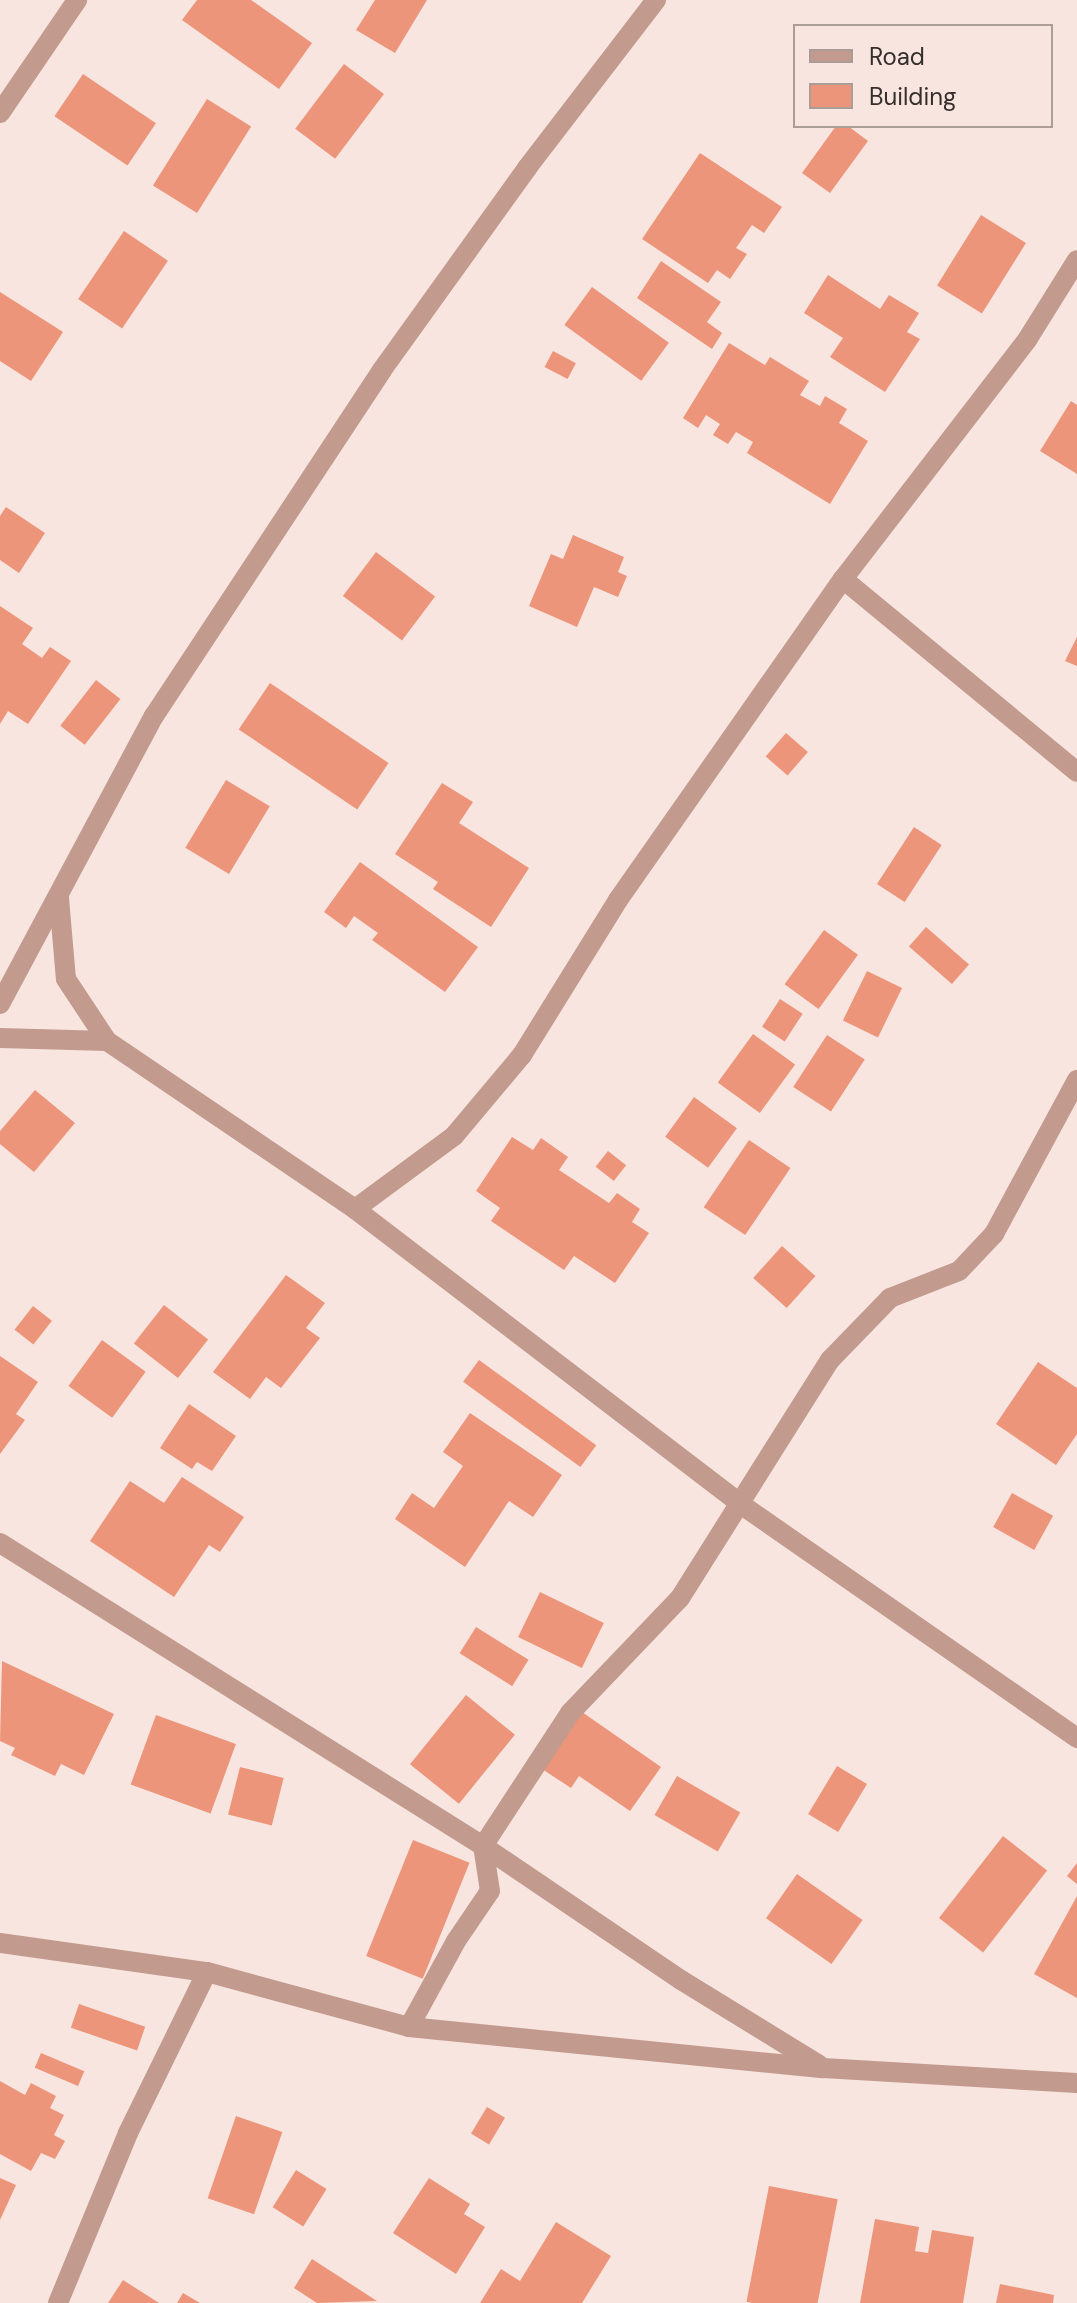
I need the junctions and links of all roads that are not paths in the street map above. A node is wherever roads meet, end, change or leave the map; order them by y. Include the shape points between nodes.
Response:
1 (77, 0) edge
2 (656, 0) edge
3 (0, 113) edge
4 (1077, 260) edge
5 (843, 579) junction
6 (1077, 772) edge
7 (59, 898) junction
8 (0, 1004) edge
9 (0, 1038) edge
10 (107, 1041) junction
11 (1077, 1080) edge
12 (355, 1209) junction
13 (739, 1503) junction
14 (0, 1543) edge
15 (1077, 1738) edge
16 (483, 1846) junction
17 (0, 1943) edge
18 (207, 1972) junction
19 (409, 2027) junction
20 (823, 2068) junction
21 (1077, 2083) edge
22 (58, 2303) edge

1 - 3 street
2 - 7 street via 382,370 154,716
4 - 5 street via 1027,340
5 - 6 street
5 - 12 street via 618,900 522,1055 454,1136
7 - 8 street
7 - 10 street via 66,979
9 - 10 street
10 - 12 street
11 - 13 street via 994,1234 959,1271 890,1298 830,1360
12 - 13 street
13 - 15 street
13 - 16 street via 680,1598 570,1713
14 - 16 street
16 - 19 street via 490,1891
16 - 20 street
17 - 18 street
18 - 19 street
18 - 22 street via 128,2133
19 - 20 street
20 - 21 street

